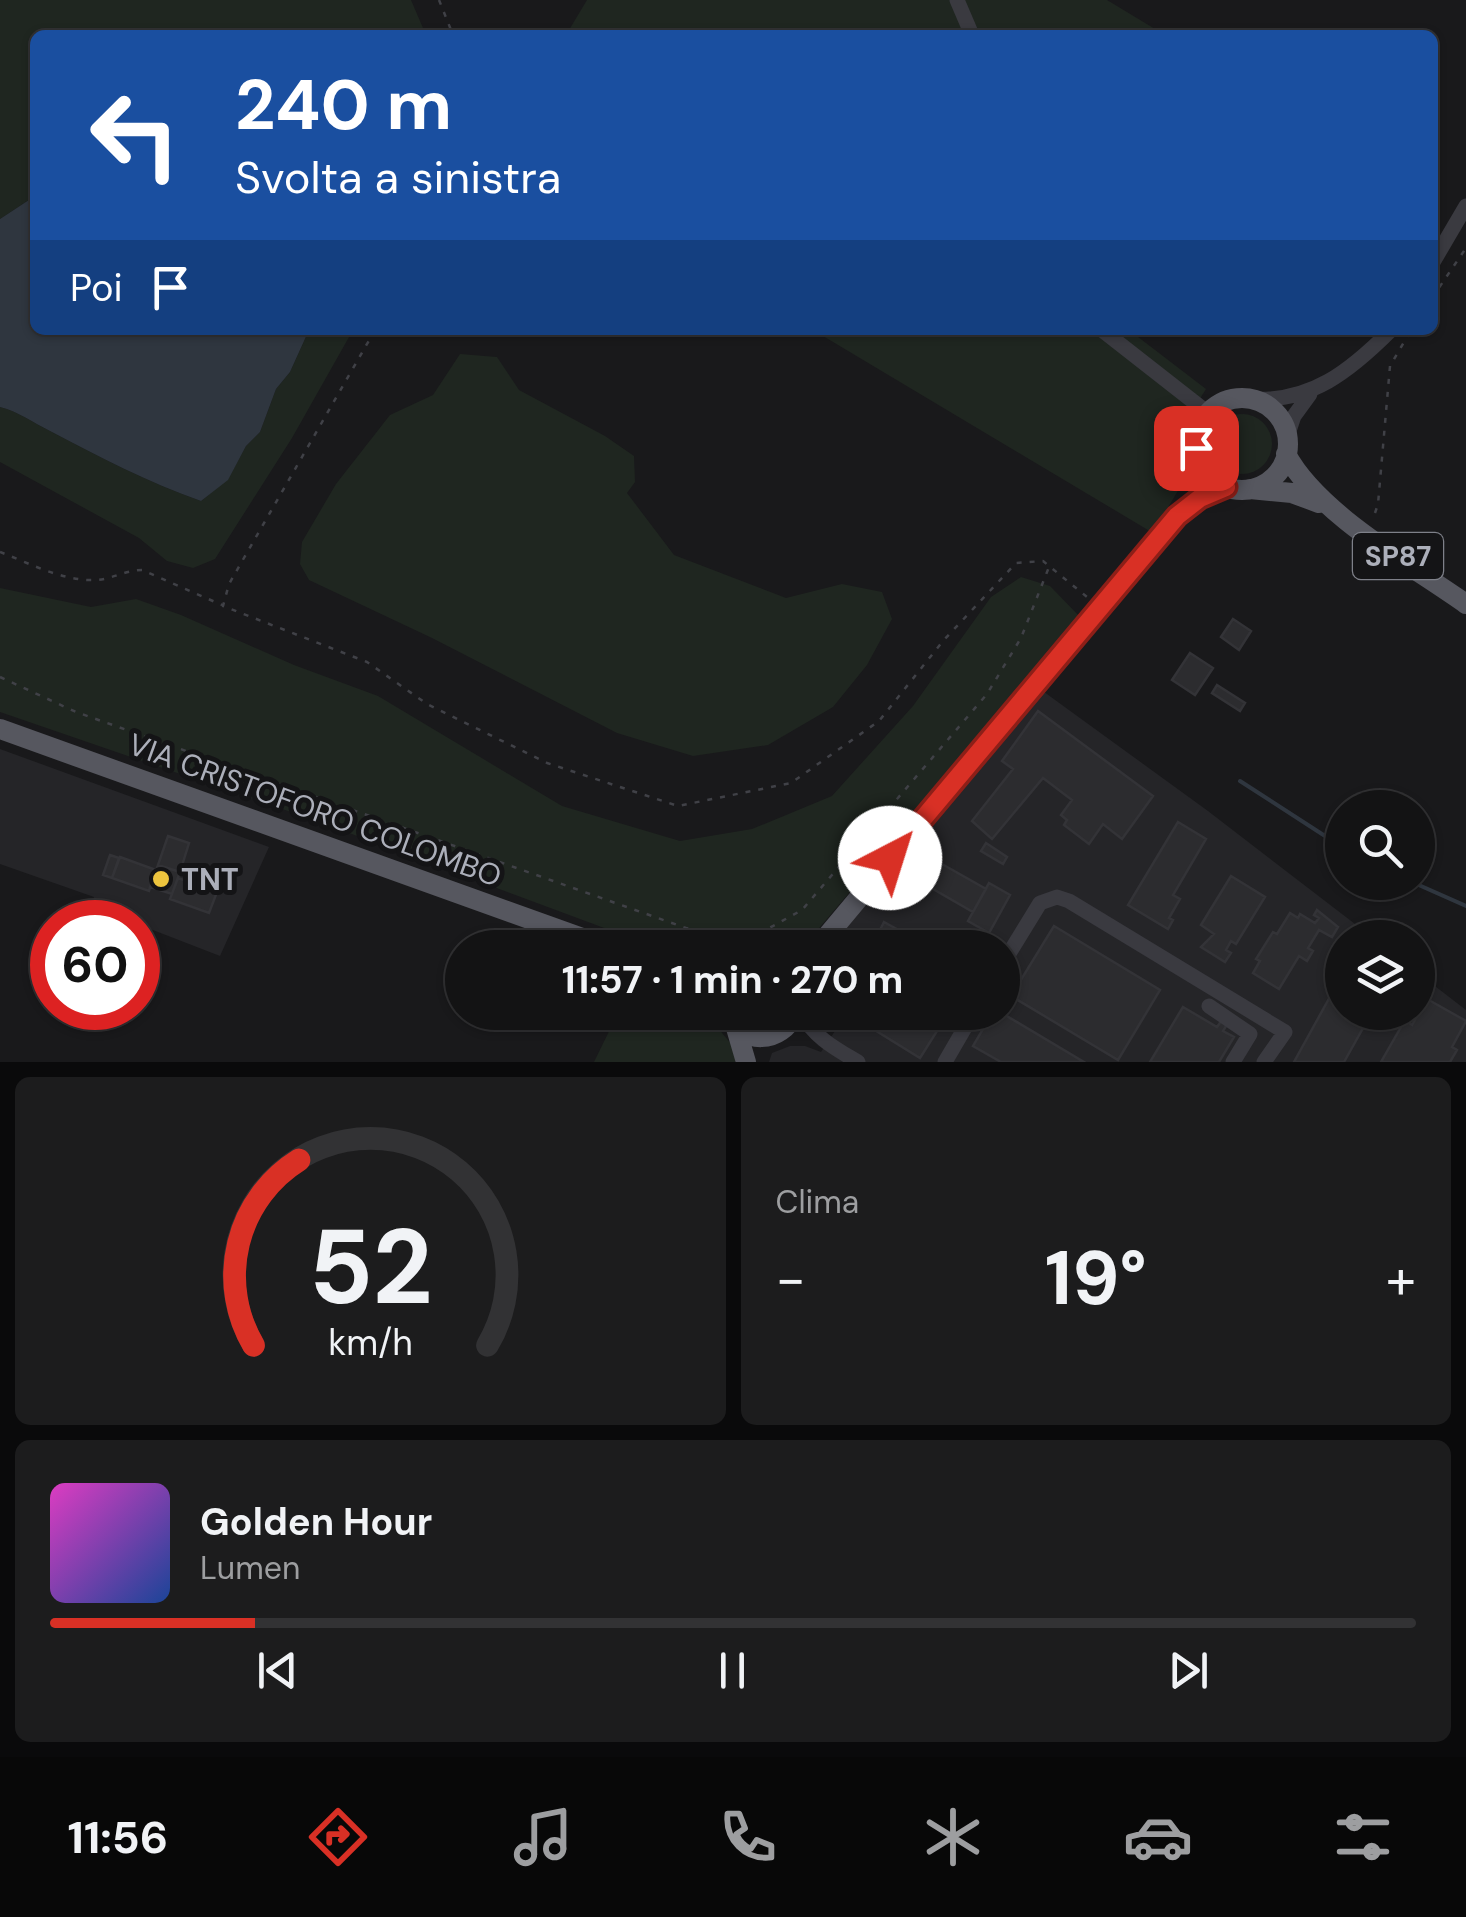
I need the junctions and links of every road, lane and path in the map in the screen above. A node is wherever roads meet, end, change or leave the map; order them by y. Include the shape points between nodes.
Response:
1 (439, 0) edge
2 (957, 0) edge
3 (451, 30) edge
4 (970, 30) edge
5 (1466, 206) edge
6 (1466, 248) edge
7 (1438, 254) edge
8 (1438, 289) edge
9 (372, 335) edge
10 (1108, 335) edge
11 (1386, 335) edge
12 (1408, 335) edge
13 (1312, 391) junction
14 (1250, 399) junction
15 (1208, 412) junction
16 (1287, 446) junction
17 (1198, 456) junction
18 (1226, 487) junction
19 (1249, 489) junction
20 (1330, 508) junction
21 (1375, 513) dead end
22 (1177, 516) junction
23 (0, 552) edge
24 (1049, 566) junction
25 (1466, 604) edge
26 (223, 606) junction
27 (1100, 608) junction
28 (0, 677) edge
29 (0, 729) edge
30 (560, 930) edge
31 (831, 930) edge
32 (1020, 936) edge
33 (1209, 1006) dead end
34 (735, 1030) edge
35 (742, 1030) edge
36 (782, 1030) edge
37 (814, 1030) edge
38 (963, 1030) edge
39 (775, 1035) junction
40 (828, 1044) junction
41 (746, 1062) edge
42 (754, 1062) edge
43 (858, 1062) edge
44 (944, 1062) edge
45 (1233, 1062) edge
46 (1264, 1062) edge

1 - 3 path
2 - 4 street
5 - 7 street
6 - 8 path
9 - 26 path via 228,584
10 - 15 street
11 - 13 street
12 - 21 path via 1390,366
13 - 14 street via 1286,400
13 - 16 street via 1294,416
14 - 15 main road
14 - 16 main road via 1270,408 1284,426
15 - 17 main road via 1198,431
16 - 19 main road via 1277,473
16 - 20 main road, SP87 via 1301,480
17 - 18 main road via 1208,475
17 - 22 main road
18 - 19 main road
18 - 22 main road
19 - 20 main road, SP87 via 1292,493
20 - 25 main road, SP87
22 - 27 main road
23 - 26 path via 72,578 142,570
24 - 26 path via 1043,560 1016,563 879,721 790,783 678,806 547,763 427,704 367,662
24 - 27 path
24 - 28 path via 1021,638 988,694 802,910 753,937 730,939 686,928 76,712
27 - 31 main road
29 - 30 main road, VIA CRISTOFORO COLOMBO
32 - 46 street via 1040,903 1069,901 1285,1032
33 - 45 street via 1250,1034
34 - 41 main road
35 - 39 main road
36 - 39 main road
37 - 40 street
38 - 44 street
39 - 40 street
39 - 42 main road
40 - 43 street

